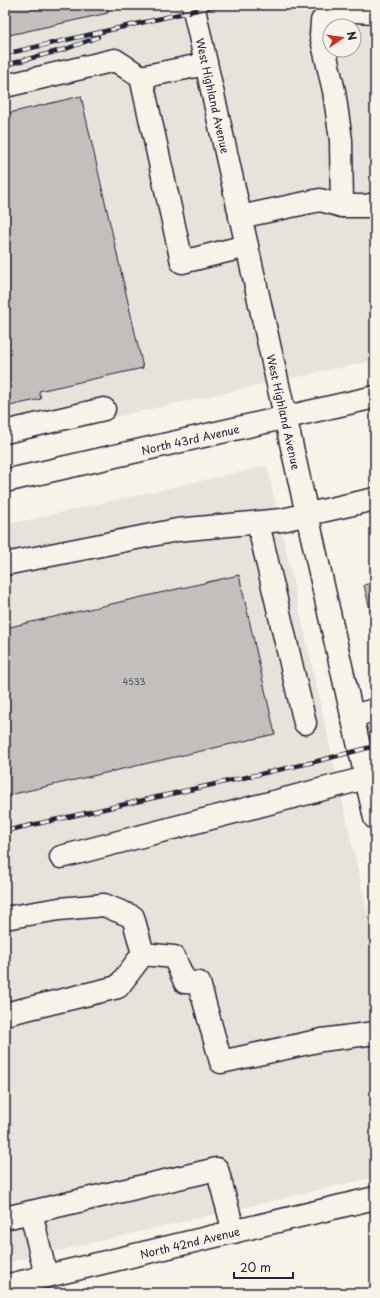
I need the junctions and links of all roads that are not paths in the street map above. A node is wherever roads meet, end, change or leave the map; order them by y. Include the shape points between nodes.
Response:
1 (193, 5) edge
2 (375, 12) edge
3 (206, 64) junction
4 (141, 77) junction
5 (5, 86) edge
6 (375, 204) edge
7 (342, 206) junction
8 (240, 216) junction
9 (247, 246) junction
10 (375, 397) edge
11 (104, 409) dead end
12 (285, 416) junction
13 (5, 432) edge
14 (6, 477) edge
15 (375, 499) edge
16 (307, 514) junction
17 (258, 522) junction
18 (5, 564) edge
19 (375, 710) edge
20 (352, 716) junction
21 (305, 723) dead end
22 (366, 778) junction
23 (375, 818) edge
24 (61, 857) dead end
25 (5, 918) edge
26 (143, 954) junction
27 (5, 1014) edge
28 (375, 1033) edge
29 (375, 1198) edge
30 (31, 1212) junction
31 (5, 1218) edge
32 (234, 1232) junction
33 (46, 1276) junction
34 (5, 1286) edge

1 - 3 street, West Highland Avenue
2 - 7 street via 336,10 328,12 322,21 321,35 334,91 341,140
3 - 4 street
3 - 8 street, West Highland Avenue
4 - 5 street via 115,60
4 - 9 street via 182,262
6 - 7 street
7 - 8 street via 320,200
8 - 9 street, West Highland Avenue
9 - 12 street, West Highland Avenue
10 - 12 street, North 43rd Avenue
11 - 13 street
12 - 14 street, North 43rd Avenue
12 - 16 street, West Highland Avenue
15 - 16 street
16 - 17 street
16 - 20 street, West Highland Avenue
17 - 18 street via 177,530
17 - 21 street
19 - 20 street
20 - 22 street, West Highland Avenue
22 - 23 street, West Highland Avenue
22 - 24 street
25 - 26 street via 59,909 104,906 132,917
26 - 27 street via 118,987
26 - 28 street via 174,957 185,982 199,983 221,1062 322,1040
29 - 32 street, North 42nd Avenue
30 - 31 street
30 - 32 street via 217,1169
30 - 33 street
32 - 33 street, North 42nd Avenue
33 - 34 street, North 42nd Avenue

